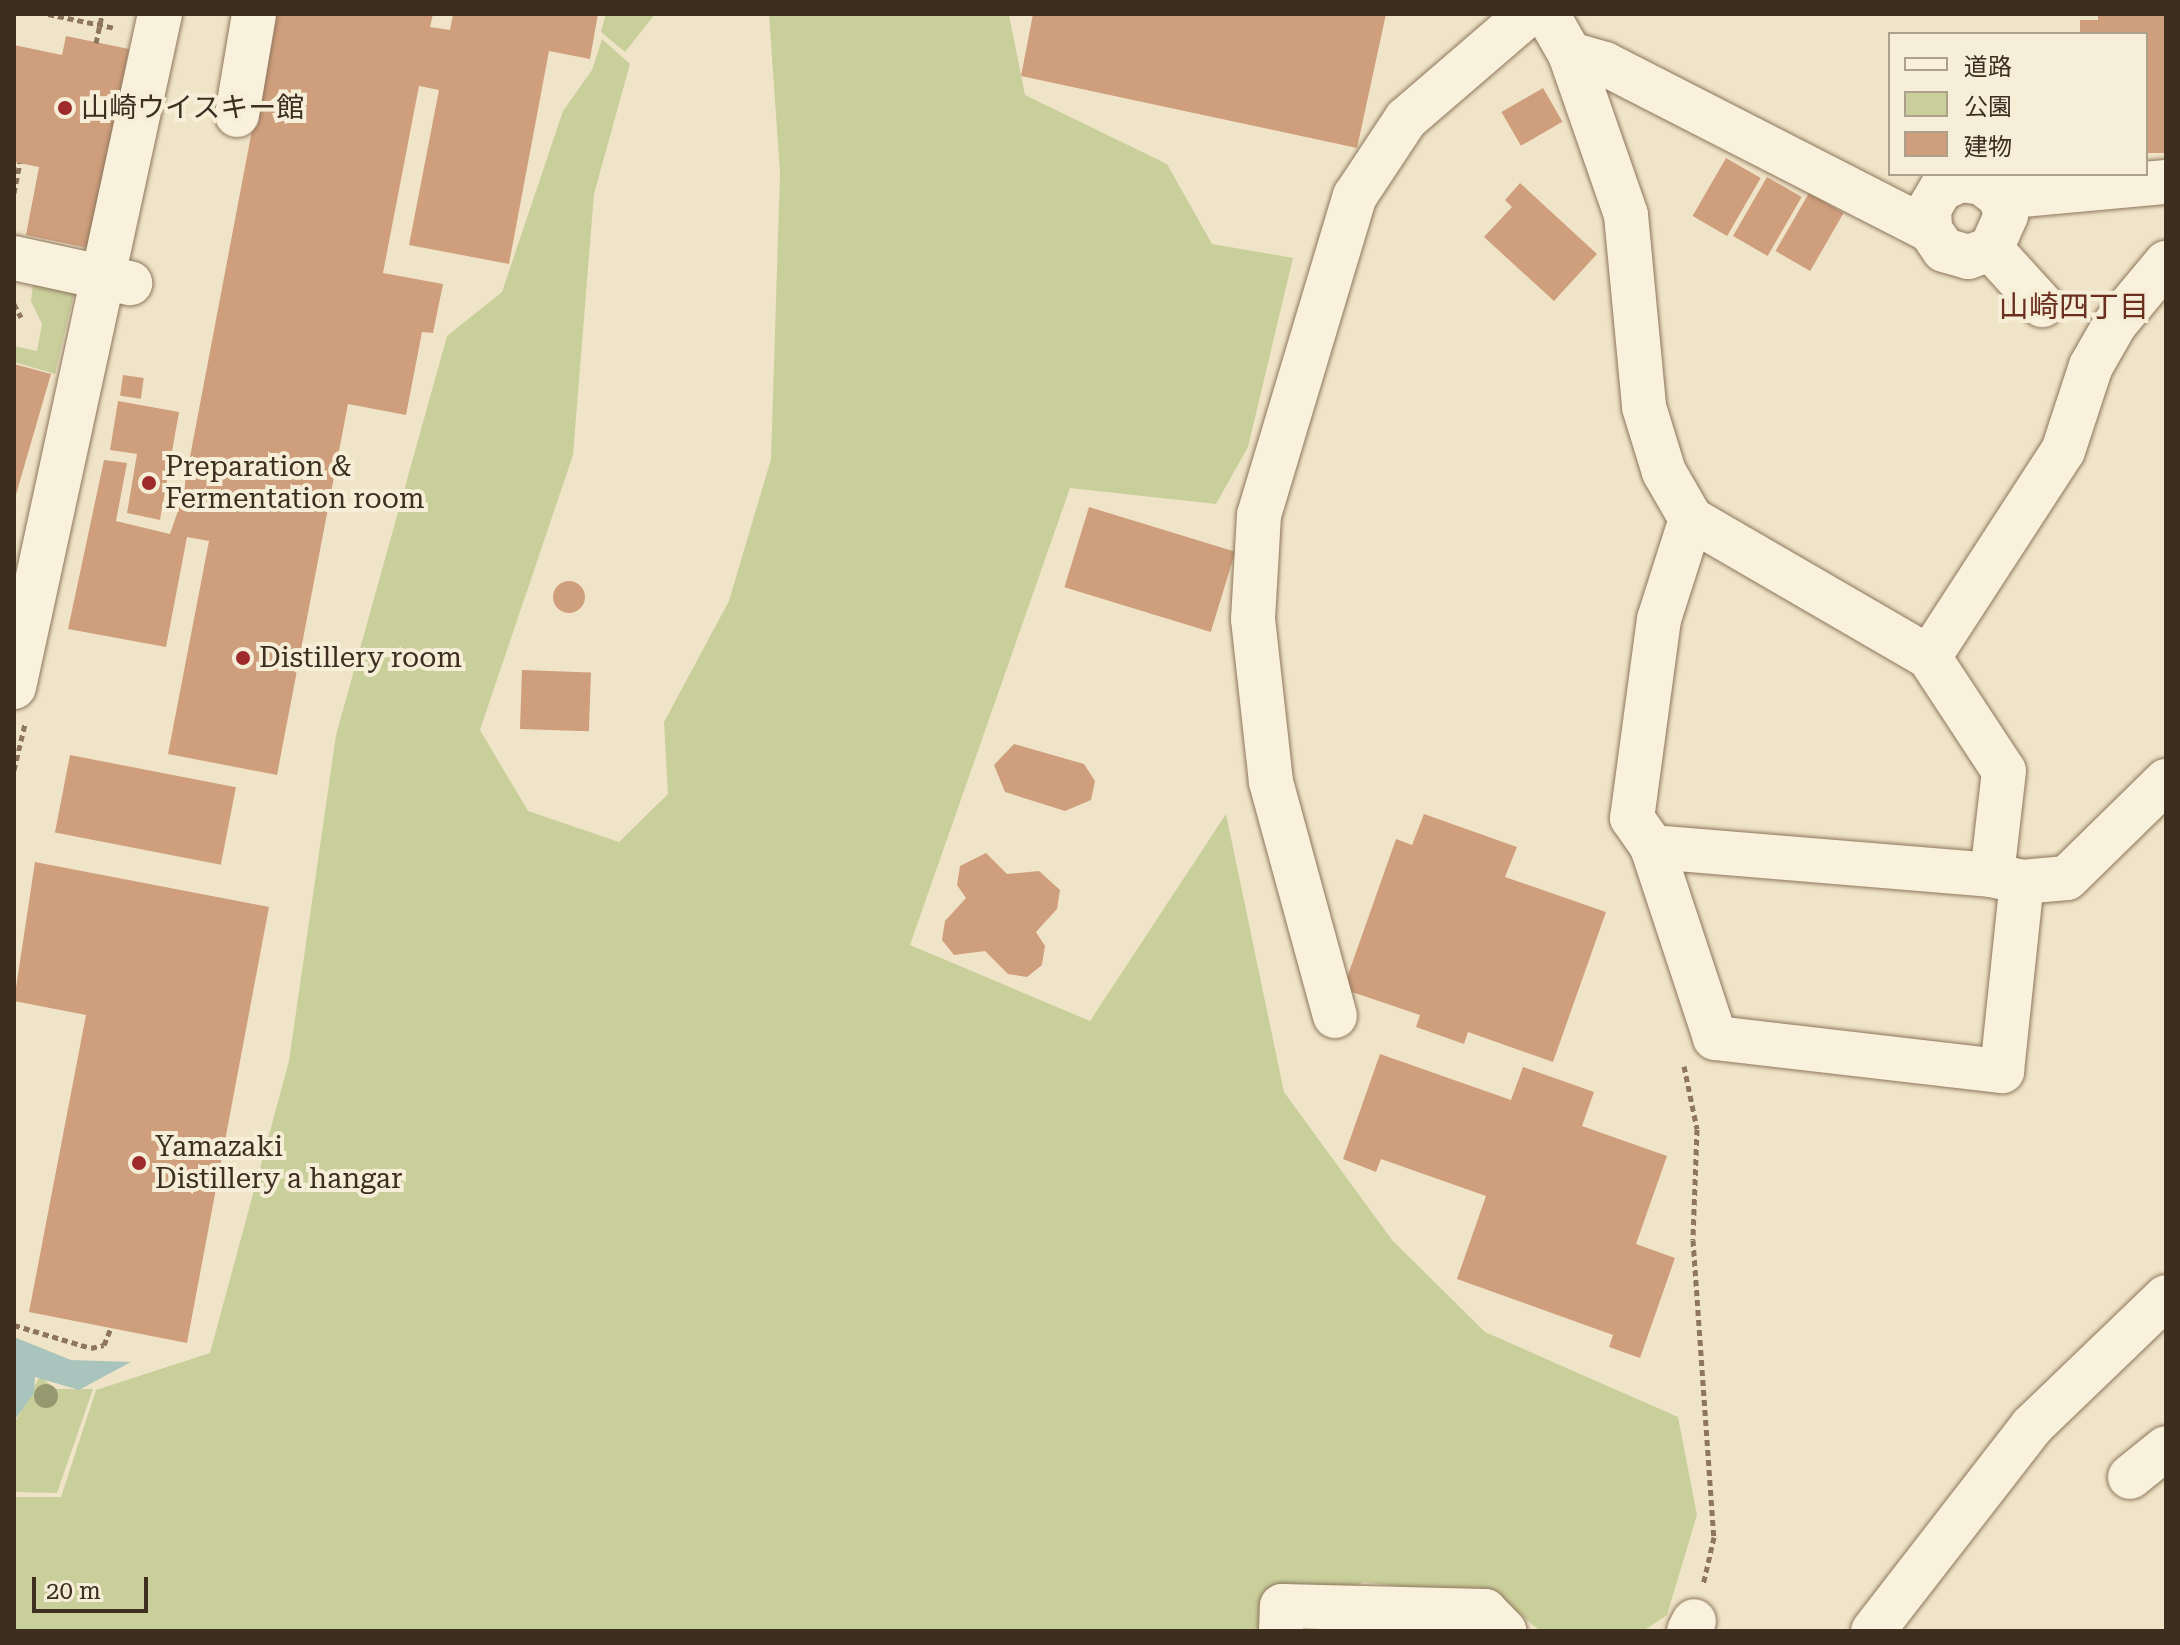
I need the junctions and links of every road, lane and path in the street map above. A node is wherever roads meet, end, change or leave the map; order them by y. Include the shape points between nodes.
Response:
1 (48, 14) edge
2 (102, 14) edge
3 (254, 14) edge
4 (1528, 14) edge
5 (1547, 14) edge
6 (100, 25) junction
7 (158, 25) edge
8 (96, 43) dead end
9 (1570, 54) junction
10 (237, 115) dead end
11 (20, 163) dead end
12 (2166, 182) edge
13 (14, 193) edge
14 (2000, 197) junction
15 (1930, 230) junction
16 (1991, 249) junction
17 (14, 258) edge
18 (2166, 263) edge
19 (117, 280) junction
20 (14, 304) edge
21 (2042, 305) dead end
22 (21, 317) dead end
23 (1691, 519) junction
24 (1929, 657) junction
25 (14, 687) edge
26 (2166, 781) edge
27 (1652, 847) junction
28 (2007, 878) junction
29 (1335, 1016) dead end
30 (1682, 1057) dead end
31 (2166, 1297) edge
32 (14, 1325) edge
33 (111, 1328) dead end
34 (2166, 1448) edge
35 (2130, 1477) dead end
36 (1691, 1626) edge
37 (1281, 1631) edge
38 (1504, 1631) edge
39 (1873, 1631) edge

1 - 6 path
2 - 6 path
3 - 10 street
4 - 29 street via 1406,119 1355,196 1259,515 1253,619 1271,782
5 - 9 street
6 - 7 path
6 - 8 path
7 - 19 street
9 - 15 street via 1605,64
9 - 23 street via 1626,215 1644,407 1664,472
11 - 13 path
12 - 14 street
14 - 15 street via 1982,183 1961,180 1941,189 1929,209
14 - 16 street via 2003,234
15 - 16 street via 1944,250 1968,257
16 - 21 street
17 - 19 street
18 - 24 street via 2115,324 2091,366 2063,451
19 - 25 street
20 - 22 path
23 - 24 street
23 - 27 street via 1659,619 1632,818
24 - 28 street via 2004,771
26 - 28 street via 2067,878
27 - 28 street
27 - 28 street via 1715,1038 2002,1071
30 - 36 path via 1697,1129 1693,1240 1714,1537
31 - 39 street via 2032,1426
32 - 33 path via 91,1348 104,1345
34 - 35 street
37 - 38 street via 1282,1606 1485,1611

